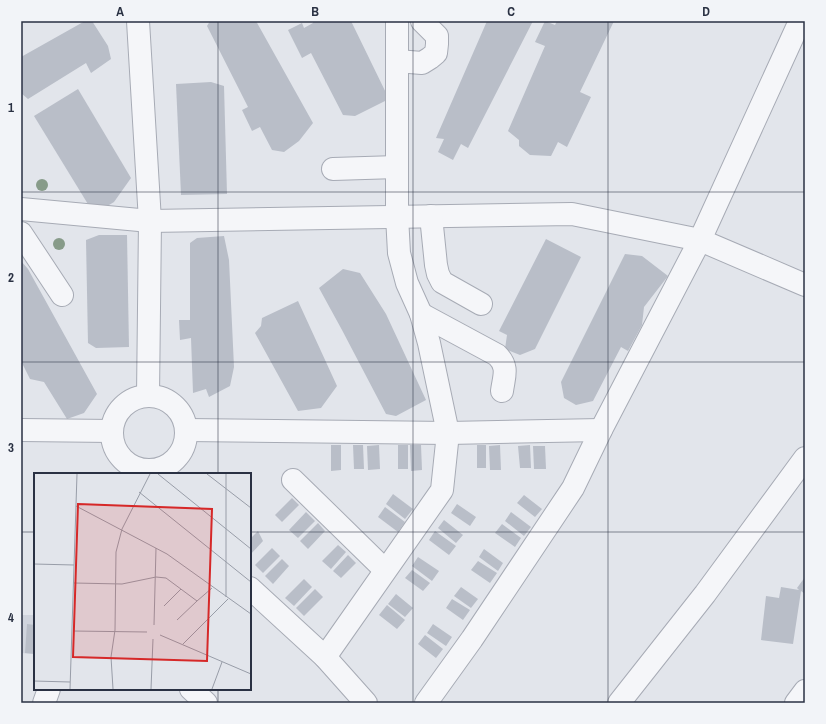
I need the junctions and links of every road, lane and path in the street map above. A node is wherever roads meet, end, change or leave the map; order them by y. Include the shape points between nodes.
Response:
1 (138, 21) edge
2 (397, 21) edge
3 (422, 21) edge
4 (800, 21) edge
5 (397, 61) junction
6 (397, 167) junction
7 (333, 169) dead end
8 (21, 209) edge
9 (397, 216) junction
10 (431, 216) junction
11 (150, 221) junction
12 (21, 233) edge
13 (700, 240) junction
14 (805, 285) edge
15 (62, 295) dead end
16 (481, 304) dead end
17 (421, 314) junction
18 (502, 391) dead end
19 (148, 396) junction
20 (21, 430) edge
21 (186, 430) junction
22 (602, 430) junction
23 (112, 432) junction
24 (448, 433) junction
25 (805, 458) edge
26 (133, 471) edge
27 (293, 480) dead end
28 (385, 570) junction
29 (251, 589) edge
30 (324, 657) junction
31 (49, 690) edge
32 (192, 690) edge
33 (805, 691) edge
34 (44, 703) edge
35 (206, 703) edge
36 (366, 703) edge
37 (426, 703) edge
38 (619, 703) edge
39 (796, 703) edge

1 - 11 street
2 - 5 street
3 - 5 street via 437,36 436,53 422,63
4 - 13 street
5 - 6 street
6 - 7 street
6 - 9 street
8 - 11 street
9 - 10 street
9 - 11 street
9 - 17 street via 405,276
10 - 13 street via 572,214
10 - 16 street via 436,265 442,282
11 - 19 street
12 - 15 street
13 - 14 street
13 - 22 street
17 - 18 street via 497,354 505,367
17 - 24 street
19 - 21 street via 170,402 184,419
19 - 23 street via 127,403 114,421
20 - 23 street
21 - 24 street
21 - 26 street via 185,443 180,455 171,464 159,469
22 - 24 street
22 - 37 street via 573,488
23 - 26 street via 118,453
24 - 28 street via 442,490
25 - 38 street via 705,594
27 - 28 street
28 - 30 street
29 - 30 street
30 - 36 street
31 - 34 street
32 - 35 street
33 - 39 street

